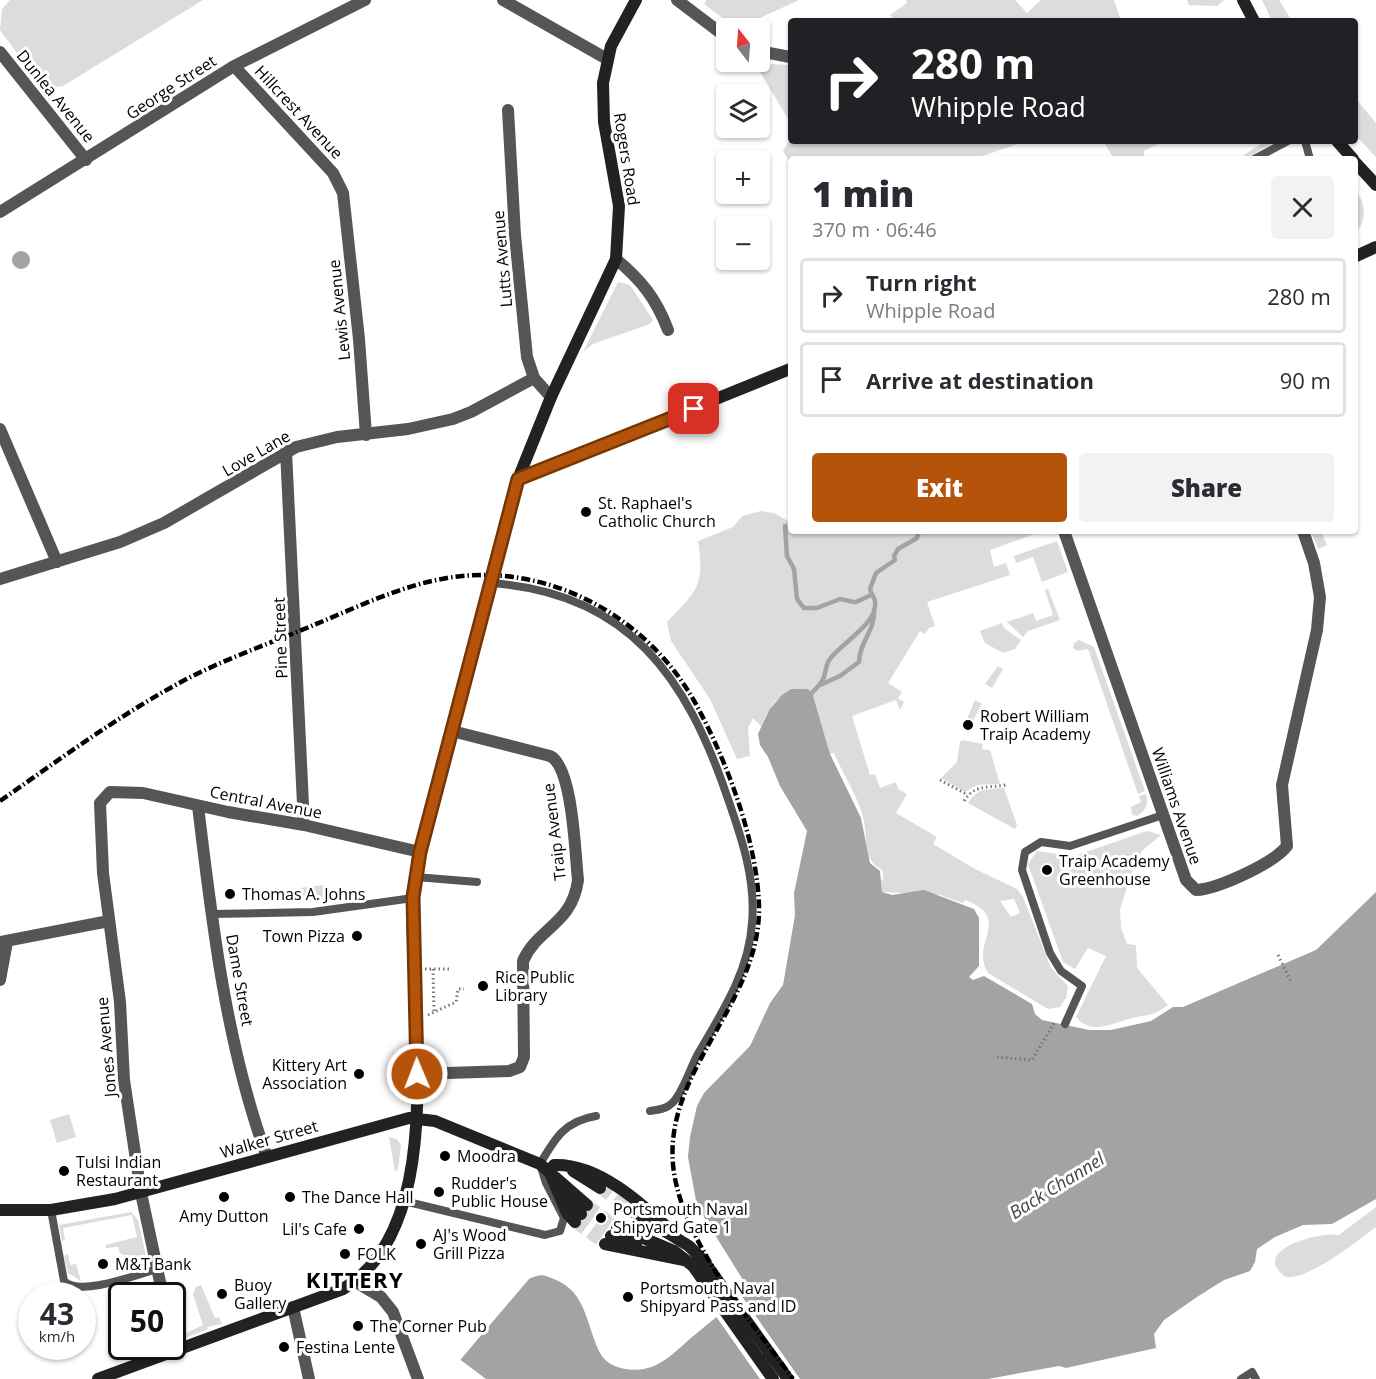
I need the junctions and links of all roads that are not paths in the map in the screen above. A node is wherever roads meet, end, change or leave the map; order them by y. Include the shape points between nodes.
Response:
1 (365, 0) edge
2 (503, 0) edge
3 (636, 0) edge
4 (677, 0) edge
5 (1244, 0) edge
6 (1253, 18) edge
7 (716, 29) edge
8 (0, 52) edge
9 (770, 53) edge
10 (788, 57) edge
11 (608, 59) junction
12 (234, 66) junction
13 (508, 110) dead end
14 (1282, 144) edge
15 (1340, 144) edge
16 (1260, 156) edge
17 (1350, 156) edge
18 (86, 160) junction
19 (1358, 164) edge
20 (339, 182) joint
21 (1376, 184) edge
22 (0, 212) edge
23 (1376, 247) edge
24 (1358, 256) edge
25 (1358, 256) edge
26 (1376, 258) edge
27 (616, 259) junction
28 (668, 330) dead end
29 (788, 370) edge
30 (534, 378) junction
31 (550, 398) junction
32 (0, 429) edge
33 (366, 435) junction
34 (286, 451) junction
35 (518, 479) junction
36 (1065, 534) edge
37 (1304, 534) edge
38 (57, 562) junction
39 (0, 579) edge
40 (490, 584) junction
41 (452, 731) junction
42 (106, 794) joint
43 (198, 806) junction
44 (1163, 815) junction
45 (304, 825) junction
46 (420, 852) junction
47 (416, 877) junction
48 (477, 882) dead end
49 (413, 897) junction
50 (212, 914) junction
51 (109, 921) junction
52 (4, 942) edge
53 (0, 980) edge
54 (1065, 1024) dead end
55 (417, 1074) junction
56 (650, 1111) dead end
57 (596, 1116) dead end
58 (416, 1118) junction
59 (267, 1156) junction
60 (547, 1166) junction
61 (600, 1188) tunnel mouth
62 (141, 1193) junction
63 (404, 1201) junction
64 (0, 1210) edge
65 (51, 1210) junction
66 (630, 1210) tunnel mouth
67 (689, 1246) junction
68 (688, 1261) junction
69 (157, 1269) junction
70 (160, 1282) edge
71 (356, 1282) junction
72 (725, 1300) junction
73 (293, 1307) junction
74 (186, 1345) edge
75 (152, 1360) edge
76 (120, 1375) edge
77 (1254, 1376) edge
78 (98, 1379) edge
79 (309, 1379) edge
80 (418, 1379) edge
81 (774, 1379) edge
82 (788, 1379) edge
83 (1241, 1379) edge

1 - 12 street, George Street
2 - 11 street
3 - 11 street, Rogers Road via 621,24
4 - 7 street
5 - 6 street
8 - 18 street, Dunlea Avenue
9 - 10 street
11 - 27 street, Rogers Road via 603,114 619,206
12 - 18 street, George Street
12 - 20 street, Hillcrest Avenue
13 - 30 street, Lutts Avenue via 515,235 527,357
14 - 16 lane
15 - 17 street
18 - 22 street, George Street
19 - 21 street
20 - 33 street, Lewis Avenue via 348,223
23 - 24 street
25 - 26 street
27 - 28 street via 647,287
27 - 31 street, Rogers Road
29 - 35 street
30 - 31 street, Lutts Avenue
30 - 33 street, Love Lane via 453,419
31 - 35 street, Rogers Road
32 - 38 street
33 - 34 street, Love Lane via 314,441
34 - 38 street, Love Lane via 164,523
34 - 45 street, Pine Street
35 - 40 street, Rogers Road
36 - 44 street, Williams Avenue
37 - 44 street, Williams Avenue via 1320,597 1317,630 1282,785 1287,846 1269,861 1210,888 1196,890 1187,884
38 - 39 street, Love Lane
40 - 41 street, Rogers Road
40 - 56 lane via 526,586 583,605 631,635 654,656 684,695 707,741 742,842 753,907 740,977 675,1100 666,1108
41 - 46 street, Rogers Road
41 - 55 street, Traip Avenue via 550,756 560,764 566,783 578,880 566,914 531,948 524,961 524,1057 520,1067 509,1071
42 - 43 street, Central Avenue via 143,793
42 - 51 street, Jones Avenue via 100,811
43 - 45 street, Central Avenue
43 - 50 street, Dame Street
44 - 54 lane via 1070,846 1041,842 1025,852 1022,870 1050,953 1061,971 1082,986
45 - 46 street, Central Avenue
46 - 47 street, Rogers Road
47 - 48 lane
47 - 49 street, Rogers Road
49 - 50 lane via 313,912
49 - 55 street, Rogers Road
50 - 59 street, Dame Street via 240,1072
51 - 52 street
51 - 62 street, Jones Avenue via 120,1002 124,1080
52 - 53 street
55 - 58 street, Rogers Road
57 - 60 lane via 571,1123 554,1142
58 - 59 street, Walker Street
58 - 60 street, Walker Street via 435,1121
58 - 63 street, Rogers Road via 413,1162
59 - 62 street, Walker Street
60 - 60 street, Walker Street via 581,1214 567,1213
60 - 61 street, Walker Street via 572,1170
60 - 63 lane via 546,1183 564,1218 560,1231 553,1234
60 - 67 street via 574,1165 592,1173 655,1216
62 - 65 street, Walker Street
62 - 69 street, Jones Avenue
63 - 71 street, Rogers Road via 381,1252
64 - 65 street, Walker Street
65 - 69 lane via 67,1284 82,1289
66 - 67 street
67 - 72 street via 703,1260
68 - 68 street via 674,1251 611,1235
68 - 72 street
69 - 70 street, Jones Avenue
71 - 73 street
71 - 80 street via 381,1297 393,1312
72 - 81 street
72 - 82 street
73 - 74 street
73 - 79 street
75 - 76 street
76 - 78 street
77 - 83 lane

